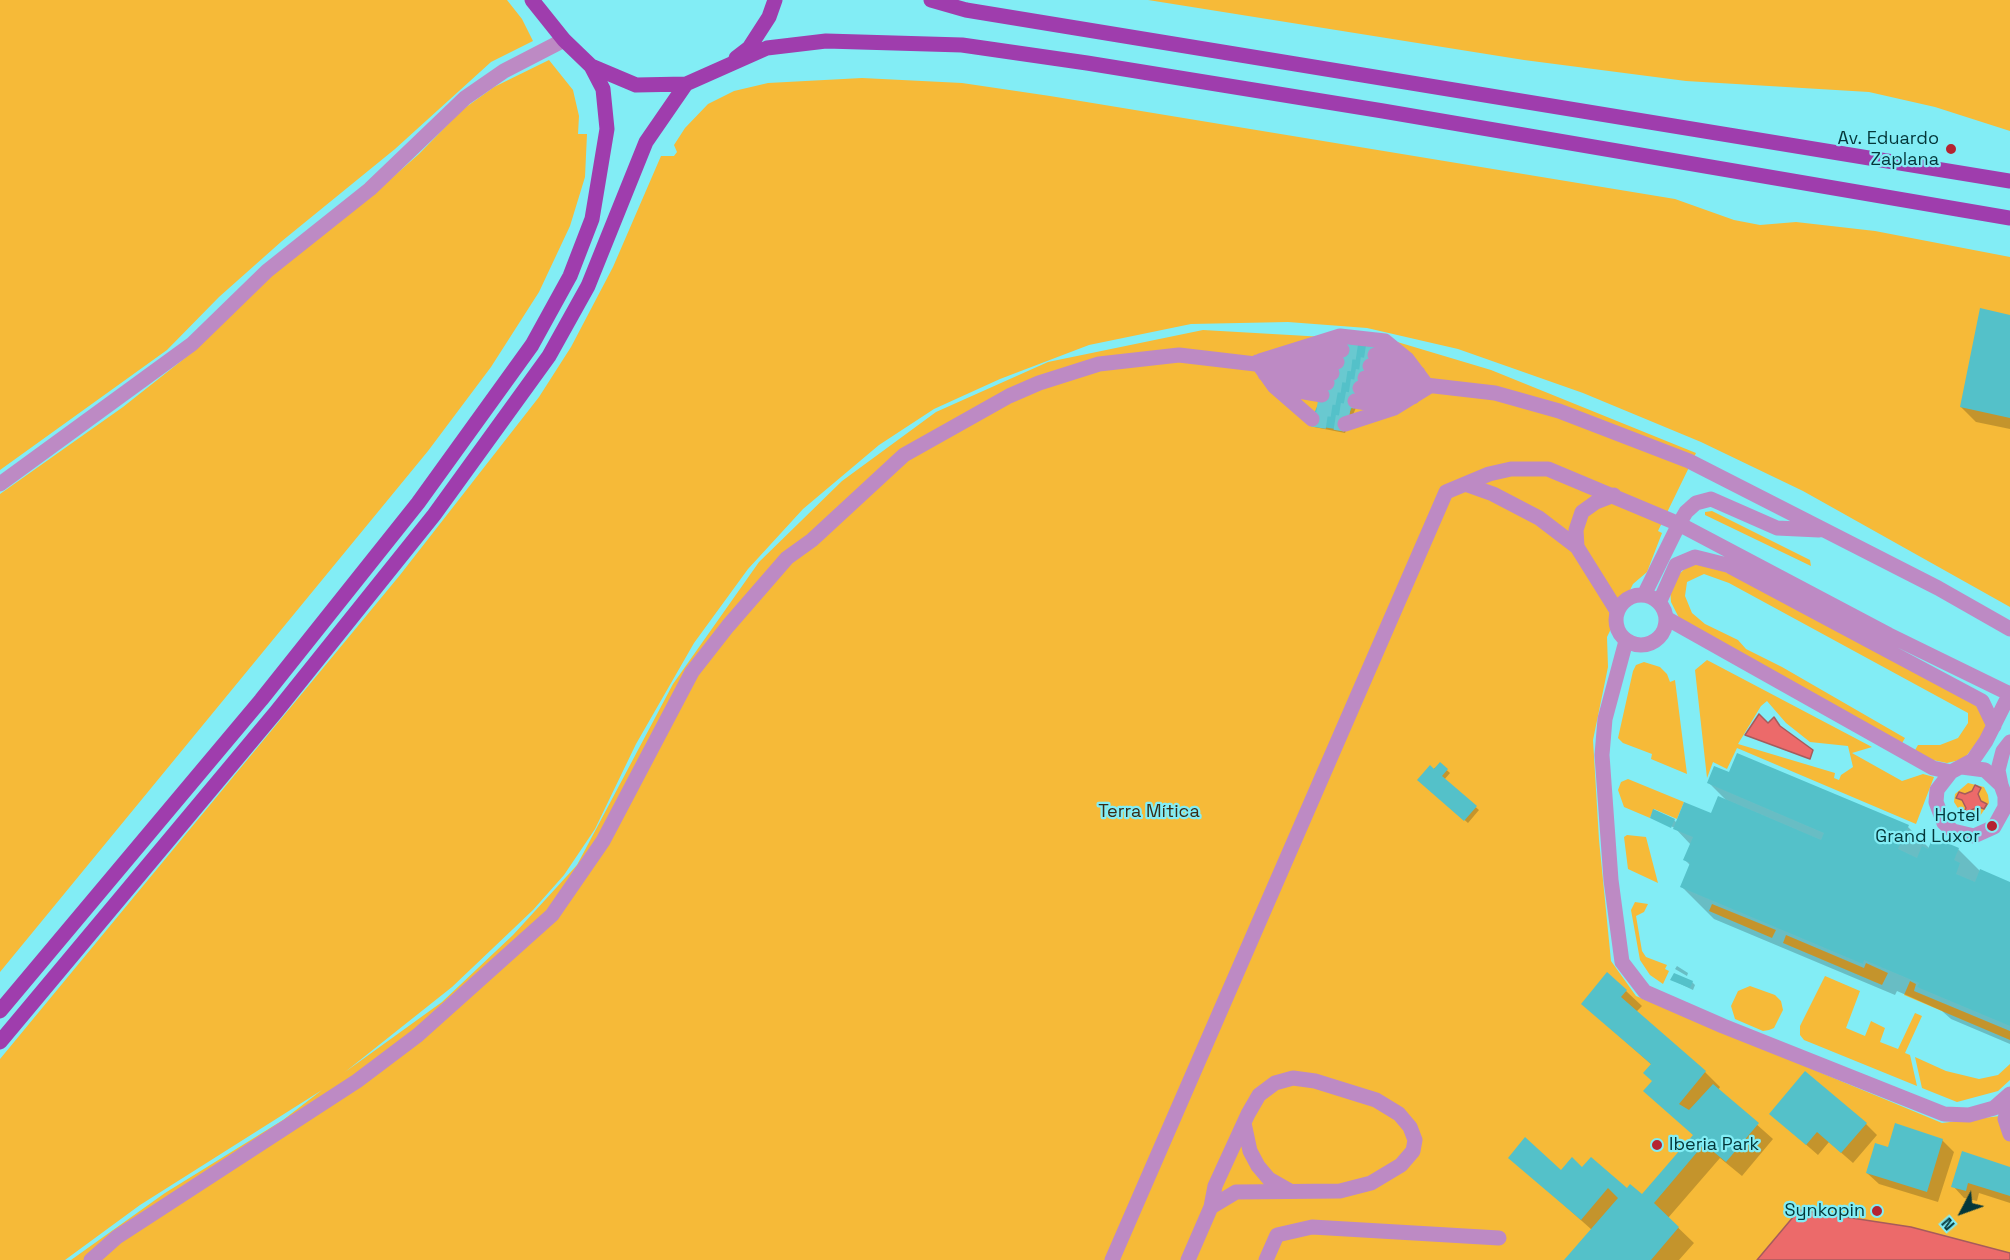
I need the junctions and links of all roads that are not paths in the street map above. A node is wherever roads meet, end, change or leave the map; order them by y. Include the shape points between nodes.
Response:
1 (532, 0) edge
2 (544, 0) edge
3 (775, 0) edge
4 (931, 0) edge
5 (552, 23) junction
6 (564, 40) junction
7 (591, 66) junction
8 (720, 71) junction
9 (686, 84) junction
10 (2010, 181) edge
11 (2010, 219) edge
12 (1304, 345) junction
13 (1279, 354) junction
14 (1407, 359) junction
15 (1418, 373) junction
16 (1265, 374) junction
17 (1327, 384) junction
18 (1428, 387) junction
19 (1360, 389) junction
20 (1413, 397) junction
21 (1394, 408) junction
22 (0, 484) edge
23 (1465, 484) junction
24 (1614, 495) junction
25 (1679, 524) junction
26 (1825, 530) junction
27 (1577, 547) junction
28 (1731, 567) junction
29 (1767, 571) junction
30 (1644, 595) junction
31 (1659, 603) junction
32 (1617, 611) junction
33 (1666, 618) junction
34 (2010, 629) edge
35 (1888, 635) junction
36 (1626, 641) junction
37 (1909, 662) junction
38 (2010, 694) edge
39 (1994, 726) junction
40 (2010, 742) edge
41 (1957, 770) junction
42 (2001, 785) junction
43 (0, 1011) edge
44 (0, 1042) edge
45 (2010, 1094) edge
46 (2010, 1098) edge
47 (1244, 1123) junction
48 (2010, 1134) edge
49 (1292, 1193) junction
50 (1211, 1207) junction
51 (1499, 1238) dead end
52 (91, 1260) edge
53 (1112, 1260) edge
54 (1188, 1260) edge
55 (1266, 1260) edge

1 - 5 main road
2 - 5 main road
3 - 8 main road via 770,17 749,48
4 - 10 main road via 966,10
5 - 6 main road
6 - 7 main road
6 - 22 lane via 465,98 370,189 267,271 192,344
7 - 9 main road via 636,85
7 - 43 main road via 603,89 607,129 592,219 570,276 532,345 411,512 253,709
8 - 9 main road
8 - 11 main road via 767,48 826,41 962,45 1383,111
9 - 44 main road via 646,142 588,286 542,365 434,515 276,712
12 - 13 lane
12 - 14 lane via 1340,336 1385,341
12 - 17 lane
13 - 16 lane
13 - 17 lane
14 - 15 lane
14 - 19 lane
15 - 18 lane
15 - 19 lane
16 - 17 lane
16 - 17 lane
16 - 17 lane via 1292,402
16 - 52 lane via 1179,355 1099,364 1009,396 904,455 812,540 787,558 692,672 603,841 552,915 400,1048 265,1142 117,1237
18 - 19 lane
18 - 20 lane
18 - 26 lane via 1495,393 1559,411 1689,460
19 - 20 lane
19 - 21 lane
19 - 21 lane via 1371,416
20 - 21 lane
23 - 24 lane via 1511,469 1548,470
23 - 27 lane via 1539,518
23 - 53 lane via 1446,492
24 - 25 lane
24 - 27 lane via 1582,512 1576,530
25 - 26 lane via 1696,503 1711,499 1777,528
25 - 29 lane
25 - 30 lane
26 - 34 lane
27 - 32 lane
28 - 29 lane
28 - 31 lane via 1695,557 1676,565
28 - 37 lane
29 - 35 lane
30 - 31 lane
30 - 32 lane via 1628,598
31 - 33 lane
32 - 36 lane via 1616,627
33 - 36 lane via 1662,634 1649,644 1641,646
33 - 41 lane via 1933,768
35 - 37 lane
35 - 38 lane
36 - 45 lane via 1605,719 1602,755 1611,880 1622,962 1646,992 1944,1114 1995,1108
37 - 39 lane via 1982,701
38 - 39 lane
39 - 41 lane via 1973,760
40 - 42 lane via 1998,770
41 - 42 lane via 1985,770
41 - 42 lane via 1937,790 1936,802 1944,823 1963,835 1974,836 1994,826 2005,807
46 - 48 lane via 2005,1119
47 - 49 lane via 1258,1166 1269,1179
47 - 49 lane via 1259,1095 1275,1083 1293,1078 1376,1100 1410,1126 1415,1140 1413,1151 1401,1166 1371,1183 1340,1191
47 - 50 lane via 1215,1186
49 - 50 lane via 1236,1192
50 - 54 lane
51 - 55 lane via 1312,1227 1277,1235

